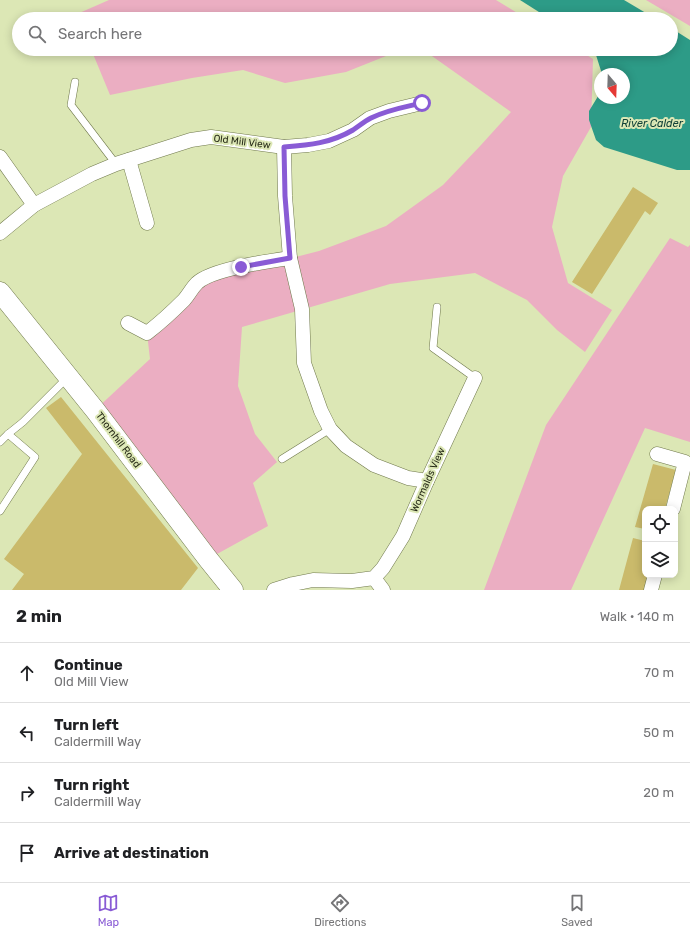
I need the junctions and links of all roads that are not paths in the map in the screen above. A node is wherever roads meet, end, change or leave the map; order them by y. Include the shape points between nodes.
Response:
1 (75, 82) dead end
2 (422, 103) dead end
3 (284, 147) junction
4 (0, 157) edge
5 (129, 160) junction
6 (116, 164) junction
7 (34, 206) junction
8 (147, 224) dead end
9 (0, 233) edge
10 (290, 258) junction
11 (0, 292) edge
12 (437, 307) dead end
13 (128, 323) dead end
14 (68, 377) junction
15 (475, 378) joint
16 (330, 429) junction
17 (8, 434) junction
18 (0, 442) edge
19 (657, 454) dead end
20 (282, 459) dead end
21 (427, 481) junction
22 (673, 506) edge
23 (0, 512) edge
24 (374, 578) junction
25 (654, 578) edge
26 (233, 590) edge
27 (274, 590) edge
28 (383, 590) edge
29 (651, 590) edge

1 - 6 lane via 71,105
2 - 3 street, Old Mill View via 370,118 353,130 329,141
3 - 5 street, Old Mill View via 211,138 191,140
3 - 10 street
4 - 7 street
5 - 6 street, Old Mill View
5 - 8 street
6 - 7 street, Old Mill View via 92,174
7 - 9 street, Old Mill View
10 - 13 street via 241,267 198,282 184,299 147,333
10 - 16 street via 302,309 304,363
11 - 14 main road, Thornhill Road
12 - 15 lane via 433,348
14 - 17 lane
14 - 26 main road, Thornhill Road
15 - 21 street, Wormalds View
16 - 20 lane
16 - 21 street via 346,446 374,465 408,478
17 - 18 lane
17 - 23 lane via 35,457
19 - 22 street via 685,462
21 - 24 street, Wormalds View via 403,536
24 - 27 street via 313,580
24 - 28 street
25 - 29 street

